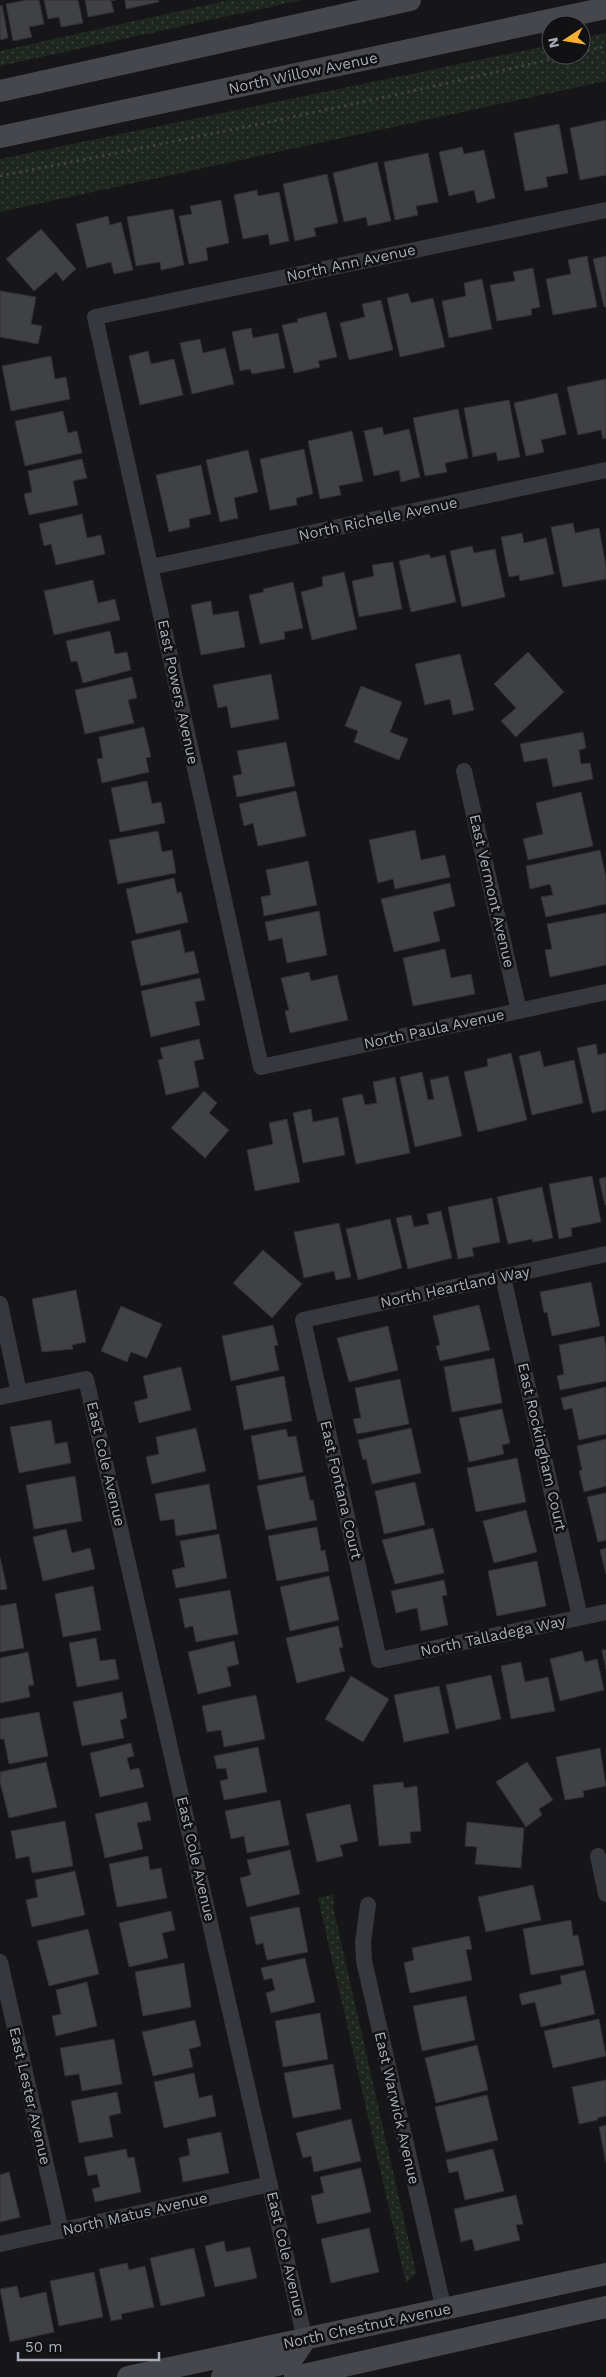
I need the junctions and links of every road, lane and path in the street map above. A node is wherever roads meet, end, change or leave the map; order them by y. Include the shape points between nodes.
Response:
1 (410, 0) edge
2 (606, 8) edge
3 (606, 46) edge
4 (591, 50) edge
5 (541, 62) edge
6 (0, 91) edge
7 (0, 137) edge
8 (0, 176) edge
9 (606, 210) edge
10 (96, 317) joint
11 (606, 470) edge
12 (151, 567) junction
13 (464, 771) dead end
14 (606, 992) edge
15 (520, 1011) junction
16 (261, 1067) joint
17 (606, 1254) edge
18 (503, 1276) junction
19 (0, 1304) edge
20 (303, 1320) joint
21 (19, 1393) junction
22 (0, 1397) edge
23 (606, 1612) edge
24 (580, 1617) junction
25 (380, 1660) joint
26 (598, 1856) dead end
27 (606, 1894) edge
28 (368, 1905) dead end
29 (0, 1962) edge
30 (270, 2184) junction
31 (61, 2231) junction
32 (0, 2244) edge
33 (606, 2274) edge
34 (606, 2307) edge
35 (444, 2310) junction
36 (305, 2340) junction
37 (307, 2376) edge
38 (128, 2377) edge
39 (222, 2377) edge

1 - 6 main road
2 - 7 main road, North Willow Avenue
3 - 4 path
5 - 8 path via 172,143
9 - 10 street, North Ann Avenue
10 - 12 street, East Powers Avenue
11 - 12 street, North Richelle Avenue
12 - 16 street, East Powers Avenue
13 - 15 street, East Vermont Avenue
14 - 15 street, North Paula Avenue
15 - 16 street, North Paula Avenue
17 - 18 street, North Heartland Way
18 - 20 street, North Heartland Way
18 - 24 street, East Rockingham Court
19 - 21 street
20 - 25 street, East Fontana Court
21 - 22 street
21 - 30 street, East Cole Avenue via 86,1378
23 - 24 street, North Talladega Way
24 - 25 street, North Talladega Way
26 - 27 street
28 - 35 street, East Warwick Avenue via 364,1961
29 - 31 street, East Lester Avenue
30 - 31 street, North Matus Avenue
30 - 36 street, East Cole Avenue
31 - 32 street, North Matus Avenue
33 - 35 main road, North Chestnut Avenue
34 - 37 main road
35 - 36 main road, North Chestnut Avenue
35 - 37 main road via 427,2331 330,2353 318,2361
36 - 38 main road, North Chestnut Avenue
36 - 39 main road via 292,2359 282,2364

